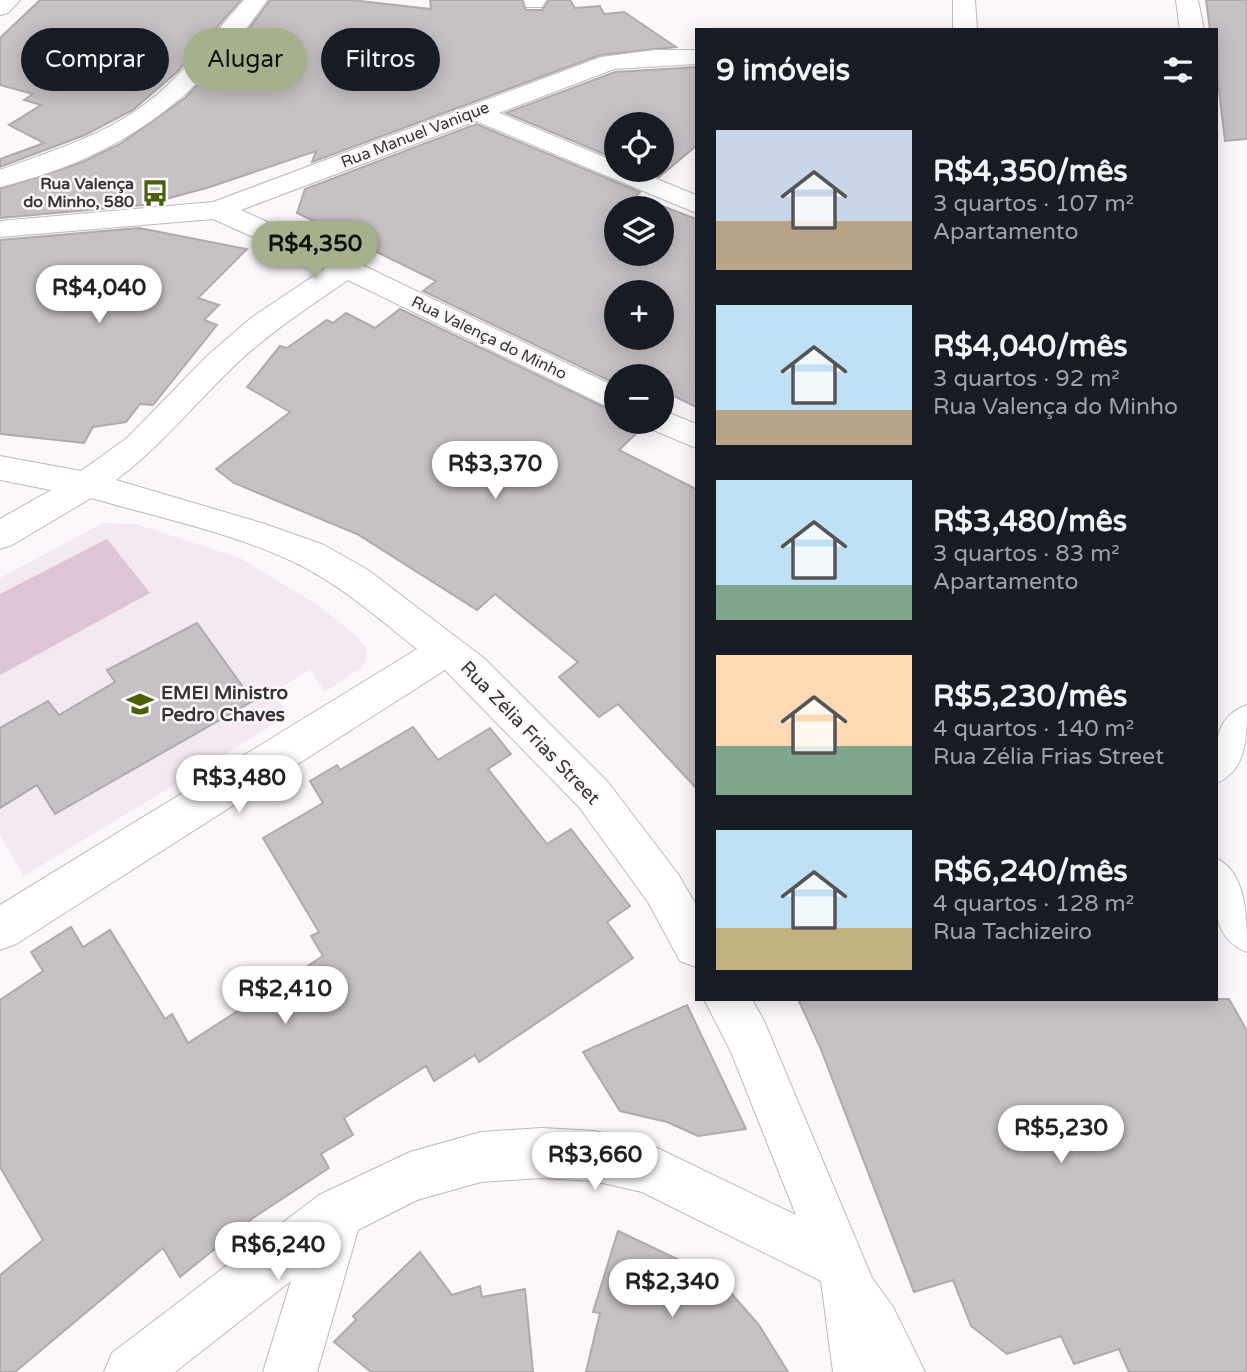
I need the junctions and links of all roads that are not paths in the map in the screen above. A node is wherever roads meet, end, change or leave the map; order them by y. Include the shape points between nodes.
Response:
1 (9, 0) edge
2 (256, 0) edge
3 (964, 0) edge
4 (1187, 0) edge
5 (0, 8) edge
6 (965, 28) edge
7 (1192, 28) edge
8 (695, 57) edge
9 (475, 112) junction
10 (0, 179) edge
11 (695, 205) edge
12 (217, 210) junction
13 (0, 229) edge
14 (346, 268) junction
15 (604, 394) edge
16 (674, 427) edge
17 (695, 437) edge
18 (0, 468) edge
19 (87, 484) junction
20 (0, 536) edge
21 (446, 650) junction
22 (1247, 722) edge
23 (1218, 763) edge
24 (1218, 881) edge
25 (0, 929) edge
26 (1247, 931) edge
27 (695, 944) edge
28 (728, 1001) edge
29 (337, 1213) junction
30 (846, 1277) junction
31 (131, 1372) edge
32 (290, 1372) edge
33 (860, 1372) edge
34 (898, 1372) edge

1 - 5 street
2 - 10 street via 173,93 145,116 117,133
3 - 6 street
4 - 7 street
8 - 9 street, Rua Manuel Vanique via 610,62
9 - 11 street
9 - 12 street, Rua Manuel Vanique
12 - 13 street, Rua Valença do Minho
12 - 14 street, Rua Valença do Minho
14 - 15 street, Rua Valença do Minho
14 - 19 street via 262,324 139,446
16 - 17 street
18 - 19 street, Rua Zélia Frias Street
19 - 20 street
19 - 21 street, Rua Zélia Frias Street via 311,555 355,580
21 - 25 street
21 - 27 street, Rua Zélia Frias Street via 472,670 593,794 663,888
22 - 23 street
24 - 26 street
28 - 30 street via 748,1037
29 - 30 street via 410,1177 481,1157 594,1156 660,1173
29 - 31 street
29 - 32 street
30 - 33 street
30 - 34 street

